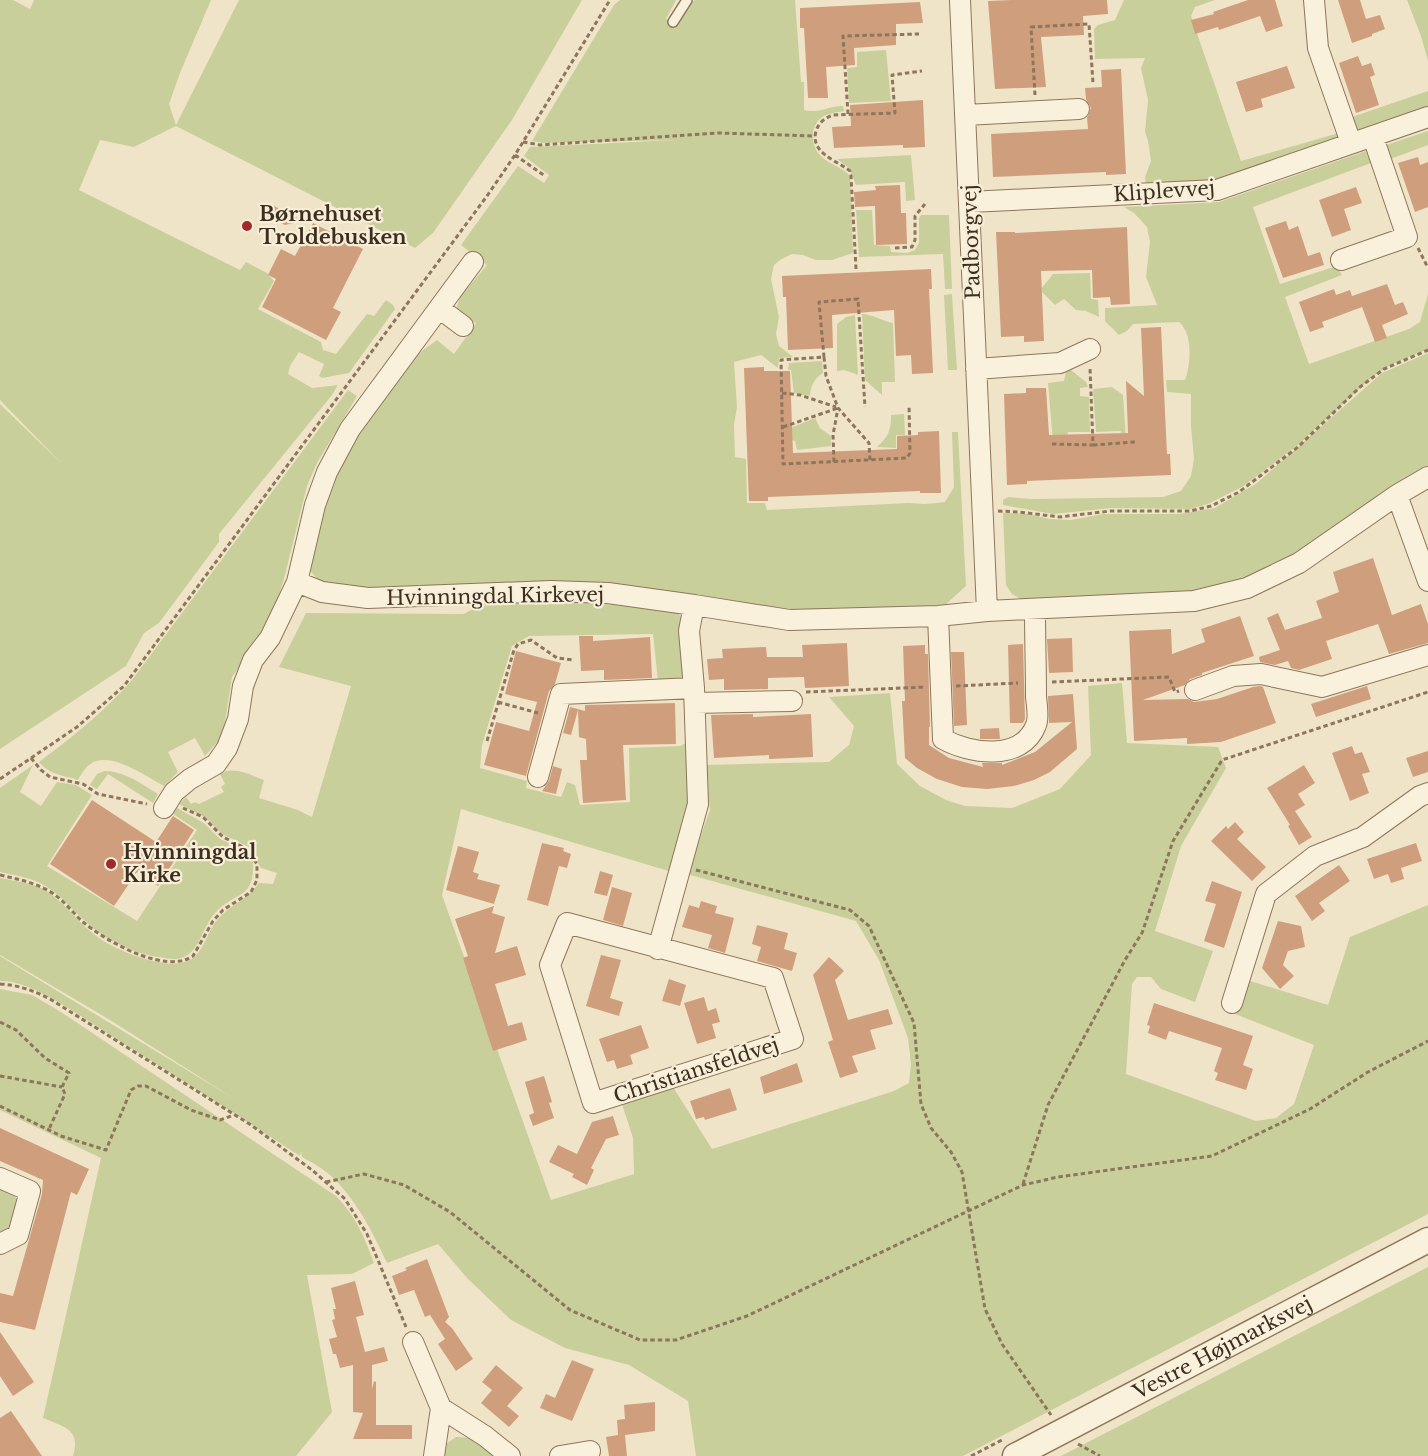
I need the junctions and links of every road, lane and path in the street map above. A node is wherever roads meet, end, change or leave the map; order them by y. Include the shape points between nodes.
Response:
1 (610, 0) edge
2 (687, 0) edge
3 (960, 0) edge
4 (1314, 0) edge
5 (673, 22) dead end
6 (919, 34) dead end
7 (922, 71) dead end
8 (1093, 83) dead end
9 (1079, 110) dead end
10 (1036, 111) junction
11 (848, 114) junction
12 (965, 115) junction
13 (1428, 117) edge
14 (815, 136) junction
15 (1372, 137) junction
16 (523, 142) junction
17 (1351, 143) junction
18 (515, 155) junction
19 (545, 176) dead end
20 (969, 202) junction
21 (925, 204) dead end
22 (895, 248) dead end
23 (1341, 260) dead end
24 (473, 262) dead end
25 (856, 269) dead end
26 (439, 308) junction
27 (463, 326) dead end
28 (1090, 349) joint
29 (1428, 350) edge
30 (824, 357) junction
31 (976, 369) junction
32 (782, 393) junction
33 (909, 405) dead end
34 (865, 407) dead end
35 (838, 408) junction
36 (782, 427) junction
37 (1135, 442) dead end
38 (1052, 444) dead end
39 (1093, 445) junction
40 (870, 460) junction
41 (834, 462) junction
42 (1428, 477) edge
43 (1397, 495) junction
44 (982, 511) junction
45 (1428, 581) edge
46 (297, 582) junction
47 (694, 605) junction
48 (1035, 610) junction
49 (987, 611) junction
50 (938, 616) junction
51 (1428, 655) edge
52 (574, 660) dead end
53 (1036, 682) junction
54 (941, 687) junction
55 (1195, 690) joint
56 (1428, 692) edge
57 (695, 695) junction
58 (792, 701) joint
59 (498, 702) junction
60 (555, 717) junction
61 (487, 741) dead end
62 (31, 758) junction
63 (538, 777) dead end
64 (0, 779) edge
65 (1428, 793) edge
66 (166, 803) junction
67 (681, 866) junction
68 (0, 875) edge
69 (658, 949) junction
70 (0, 984) edge
71 (1232, 1003) dead end
72 (0, 1022) edge
73 (1428, 1041) edge
74 (0, 1076) edge
75 (62, 1087) junction
76 (0, 1106) edge
77 (235, 1115) junction
78 (49, 1130) junction
79 (0, 1178) edge
80 (326, 1182) junction
81 (1023, 1185) junction
82 (969, 1211) junction
83 (1428, 1240) edge
84 (0, 1244) edge
85 (413, 1342) joint
86 (441, 1408) junction
87 (1064, 1430) junction
88 (590, 1451) dead end
89 (434, 1456) edge
90 (510, 1456) edge
91 (560, 1456) edge
92 (1016, 1456) edge
93 (1100, 1456) edge

1 - 16 path
2 - 5 lane
3 - 12 street, Padborgvej
4 - 17 street via 1318,48
6 - 11 path via 843,36
7 - 11 path via 891,75 895,113
8 - 10 path via 1089,24 1031,27
9 - 10 street
10 - 12 street
11 - 14 path via 826,117
12 - 20 street, Padborgvej
13 - 15 street, Kliplevvej
14 - 16 path via 718,133 540,145
14 - 25 path via 821,152 850,171
15 - 17 street, Kliplevvej
15 - 23 street via 1407,237
16 - 18 path
17 - 20 street, Kliplevvej via 1217,190
18 - 19 path
18 - 62 path via 124,686 77,727
20 - 31 street, Padborgvej
21 - 22 path via 915,216 912,247
24 - 26 street
26 - 27 street
26 - 46 street via 355,421 327,472
28 - 31 street via 1060,363
28 - 39 path
29 - 44 path via 1384,369 1298,447 1239,492 1211,506 1190,511 1110,511 1060,517
30 - 32 path via 781,360
30 - 34 path via 819,302 858,299
30 - 35 path via 826,376
31 - 44 street, Padborgvej
32 - 35 path
32 - 36 path
33 - 40 path via 907,458
35 - 36 path
35 - 40 path via 869,443
35 - 41 path
36 - 41 path via 783,464
37 - 39 path
38 - 39 path
40 - 41 path
42 - 43 street
43 - 45 street
43 - 48 street via 1299,563 1247,588 1194,601
44 - 49 street, Padborgvej
46 - 47 street, Hvinningdal Kirkevej via 322,592 368,598 550,591 608,593
46 - 66 street via 270,638 253,660 227,748 216,764 190,779
47 - 50 street via 789,620
47 - 57 street via 689,632
48 - 49 street
48 - 53 street
49 - 50 street
50 - 54 street
51 - 55 street via 1322,687 1261,674 1233,676
52 - 59 path via 558,658 531,640 518,644
53 - 54 path
53 - 54 street via 1037,724 1024,741 1007,750 987,752 956,746 943,739
53 - 55 path via 1169,677 1175,692
54 - 58 path via 803,693
56 - 81 path via 1222,760 1173,841 1142,933 1048,1105
57 - 58 street
57 - 60 street via 561,694
57 - 67 street via 699,804
59 - 60 path
59 - 61 path
60 - 63 street
62 - 64 path
62 - 66 path via 50,777 83,784 98,794
65 - 71 street via 1364,837 1315,856 1266,894
66 - 68 path via 202,817 223,837 247,849 258,864 251,892 213,921 194,956 180,961 160,960 127,950 100,936 47,889
67 - 69 street
67 - 82 path via 850,910 869,926 914,1023 921,1104 931,1128 962,1172
69 - 69 street, Christiansfeldvej via 773,978 793,1039 594,1103 550,965 567,923
70 - 77 path via 50,999
72 - 75 path via 16,1030 45,1058 69,1073
73 - 81 path via 1368,1072 1310,1109 1212,1156
74 - 75 path
75 - 78 path via 65,1094
76 - 78 path
77 - 78 path via 220,1120 191,1110 146,1086 138,1086 131,1090 106,1150
77 - 80 path
79 - 84 street via 30,1191 18,1235
80 - 82 path via 364,1174 404,1185 450,1212 570,1310 640,1341 676,1340 747,1316
80 - 85 path via 345,1199 367,1233
81 - 82 path
82 - 87 path via 985,1309 1002,1344
83 - 87 street, Vestre Højmarksvej
85 - 86 street
86 - 89 street
86 - 90 street
87 - 92 street, Vestre Højmarksvej
87 - 93 path
88 - 91 street

